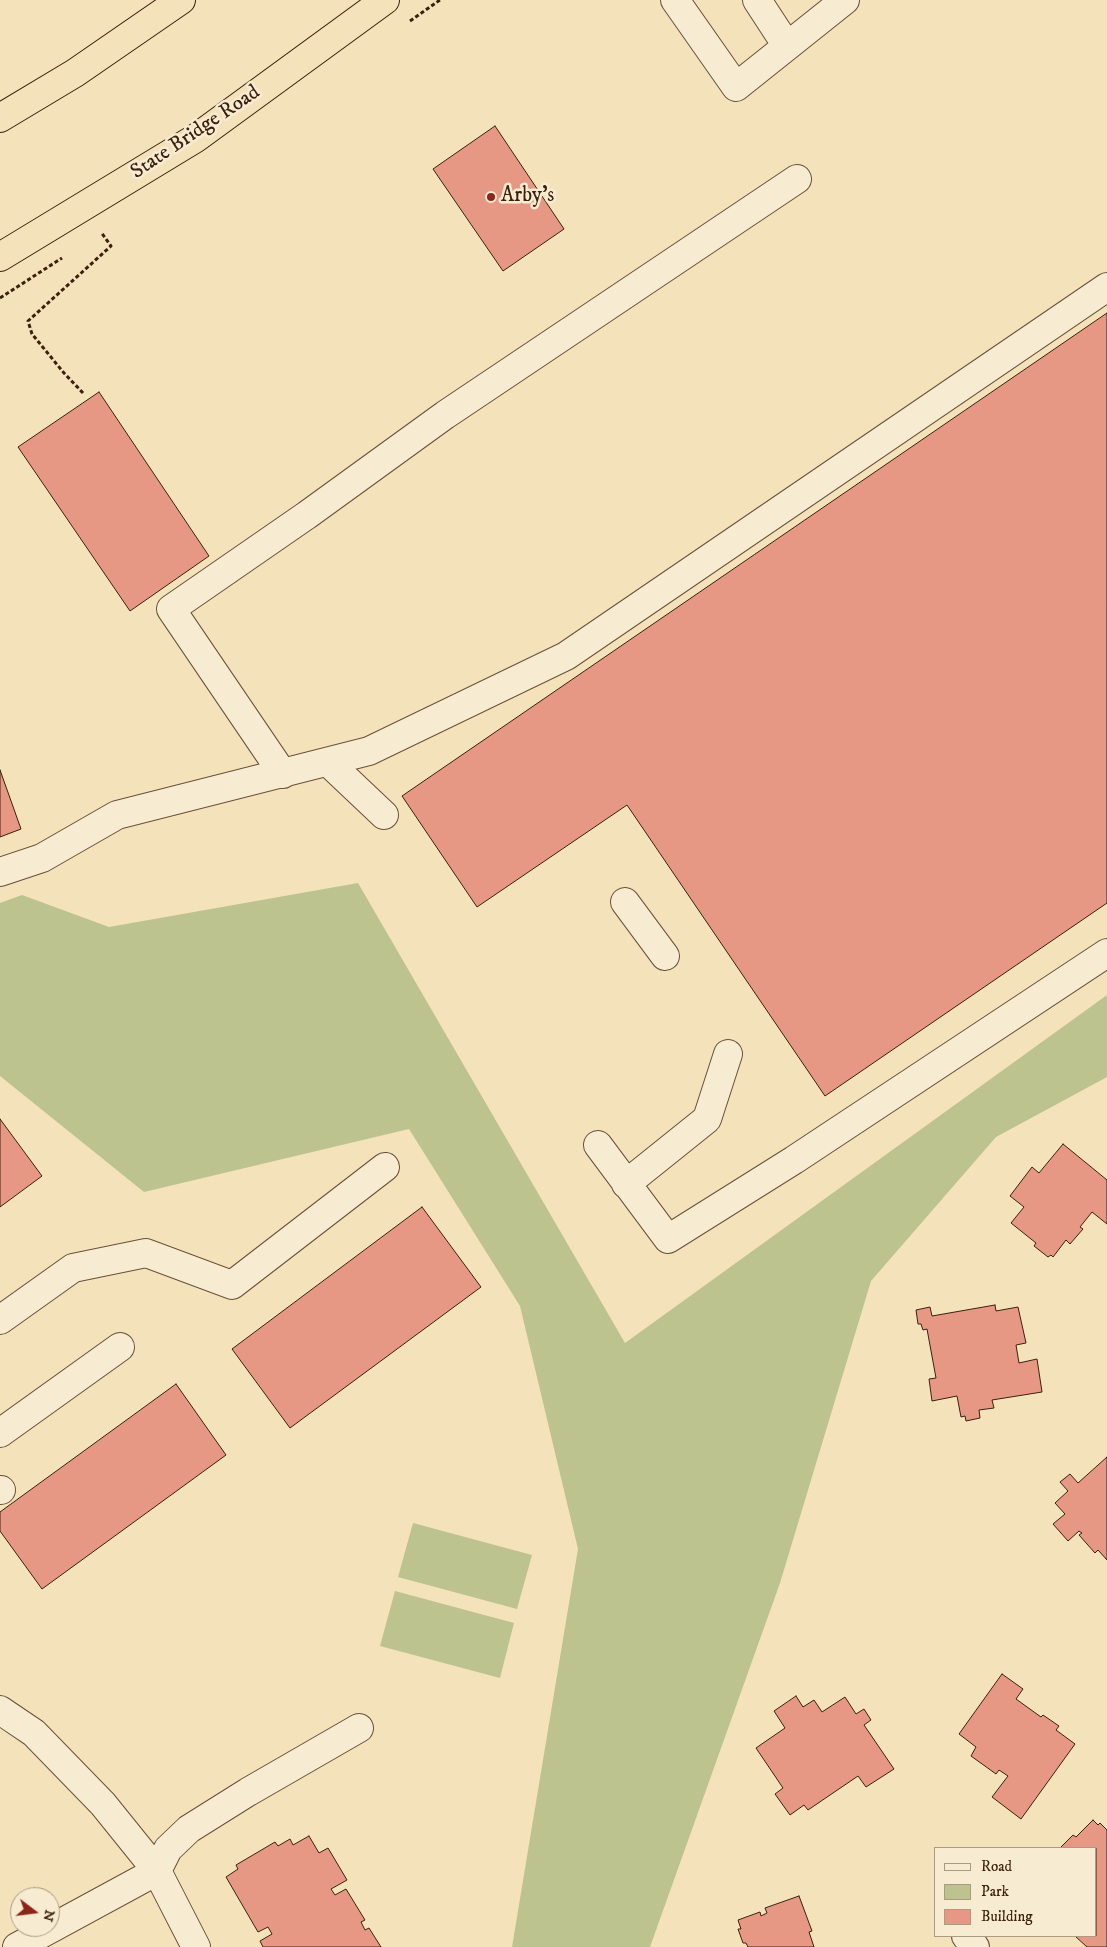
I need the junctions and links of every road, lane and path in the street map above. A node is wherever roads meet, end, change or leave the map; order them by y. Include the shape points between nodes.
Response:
1 (181, 0) edge
2 (385, 0) edge
3 (675, 0) edge
4 (757, 0) edge
5 (833, 4) edge
6 (787, 46) junction
7 (0, 118) edge
8 (797, 179) dead end
9 (101, 231) dead end
10 (0, 257) edge
11 (1107, 287) edge
12 (83, 393) dead end
13 (328, 762) junction
14 (283, 774) junction
15 (384, 816) dead end
16 (0, 872) edge
17 (625, 902) dead end
18 (1107, 953) edge
19 (665, 956) dead end
20 (728, 1054) dead end
21 (598, 1145) dead end
22 (385, 1166) dead end
23 (626, 1184) junction
24 (0, 1320) edge
25 (120, 1347) dead end
26 (0, 1433) edge
27 (0, 1710) edge
28 (359, 1728) dead end
29 (157, 1871) junction
30 (967, 1937) edge
31 (17, 1947) edge
32 (196, 1947) edge
33 (975, 1947) edge

1 - 7 highway via 75,73
2 - 10 highway, State Bridge Road via 196,138
3 - 6 street via 736,87
4 - 6 street
5 - 6 street
8 - 14 street via 446,415 172,609
9 - 12 path via 111,246 28,320 32,334
11 - 13 street via 566,656 369,752
13 - 14 street
13 - 15 street
14 - 16 street via 117,815 42,858
17 - 19 street
18 - 23 street via 794,1160 668,1239
20 - 23 street via 707,1119
21 - 23 street
22 - 24 street via 232,1285 146,1253 73,1268
25 - 26 street
27 - 29 street via 41,1740 103,1804
28 - 29 street via 190,1829 168,1849
29 - 31 street
29 - 32 street
30 - 33 street

